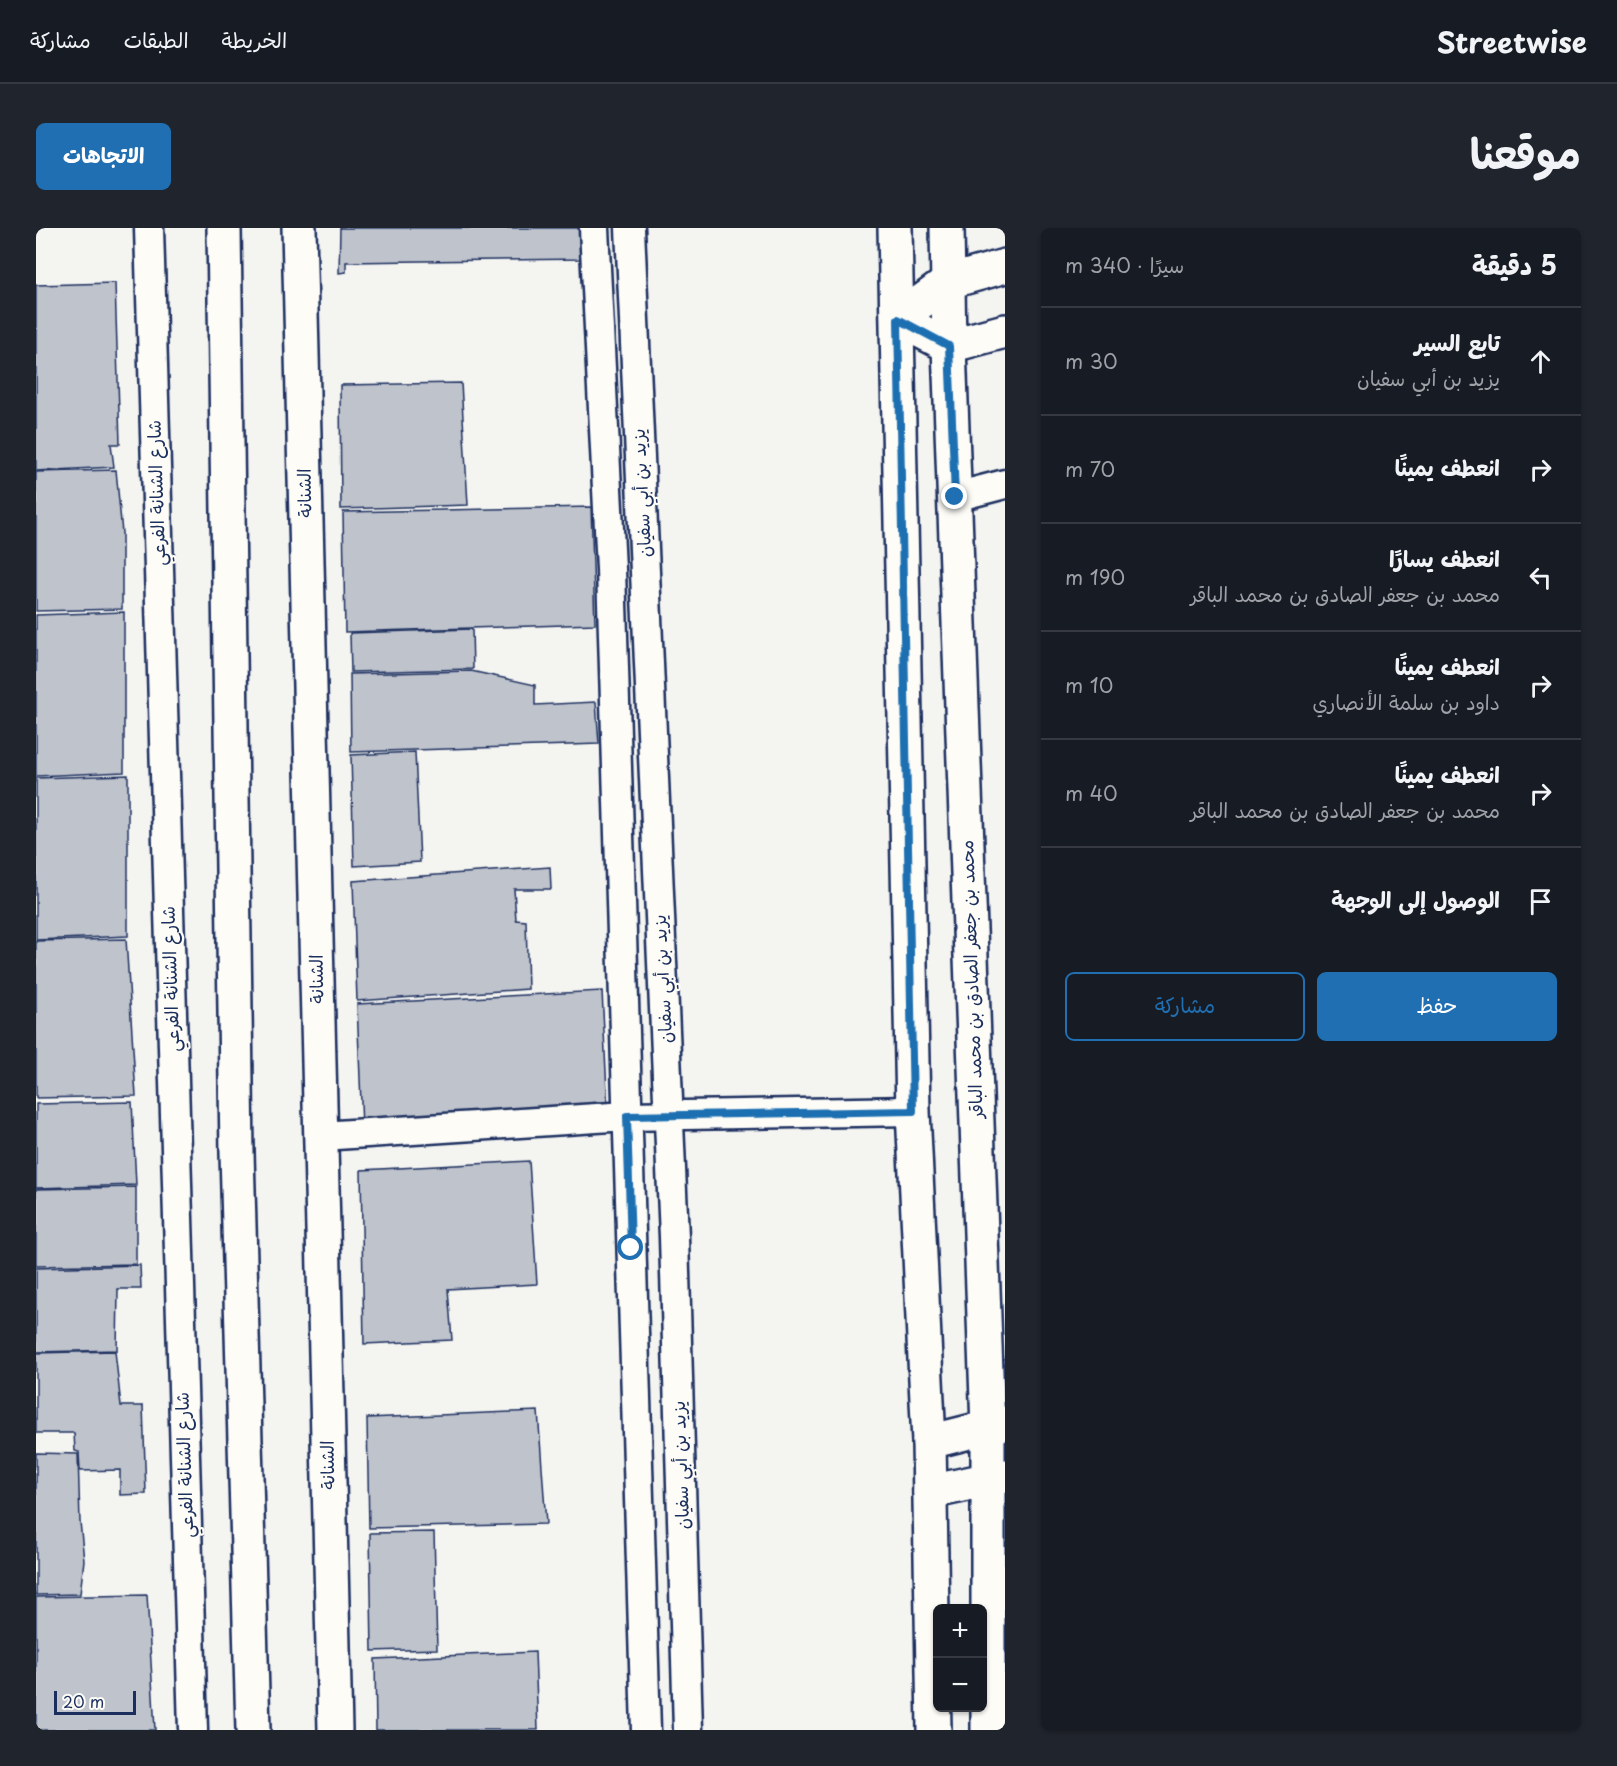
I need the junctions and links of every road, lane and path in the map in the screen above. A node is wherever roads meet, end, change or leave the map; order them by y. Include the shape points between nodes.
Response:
1 (149, 228) edge
2 (224, 228) edge
3 (299, 228) edge
4 (594, 228) edge
5 (630, 228) edge
6 (895, 228) edge
7 (947, 228) edge
8 (1005, 266) edge
9 (948, 282) junction
10 (898, 319) junction
11 (1005, 331) edge
12 (949, 346) junction
13 (1005, 484) edge
14 (955, 497) junction
15 (913, 1111) junction
16 (669, 1115) junction
17 (627, 1116) junction
18 (321, 1136) junction
19 (996, 1426) edge
20 (929, 1442) junction
21 (996, 1479) edge
22 (930, 1492) junction
23 (193, 1730) edge
24 (253, 1730) edge
25 (335, 1730) edge
26 (646, 1730) edge
27 (688, 1730) edge
28 (934, 1730) edge
29 (988, 1730) edge

1 - 23 street, شارع الشنانة الفرعي
2 - 24 street via 237,1141
3 - 18 street, الشنانة
4 - 17 street, يزيد بن أبي سفيان via 611,569
5 - 16 street, يزيد بن أبي سفيان
6 - 10 street
7 - 9 street, محمد بن جعفر الصادق بن محمد الباقر
8 - 9 street
9 - 10 street
9 - 12 street, محمد بن جعفر الصادق بن محمد الباقر
10 - 12 street
10 - 15 street
11 - 12 street
12 - 14 street, محمد بن جعفر الصادق بن محمد الباقر
13 - 14 street
14 - 19 street, محمد بن جعفر الصادق بن محمد الباقر
15 - 16 street
15 - 20 street
16 - 17 street
16 - 27 street, يزيد بن أبي سفيان
17 - 18 street
17 - 26 street, يزيد بن أبي سفيان
18 - 25 street, الشنانة
19 - 20 street
19 - 21 street, محمد بن جعفر الصادق بن محمد الباقر
20 - 22 street
21 - 22 street
21 - 29 street, محمد بن جعفر الصادق بن محمد الباقر
22 - 28 street

